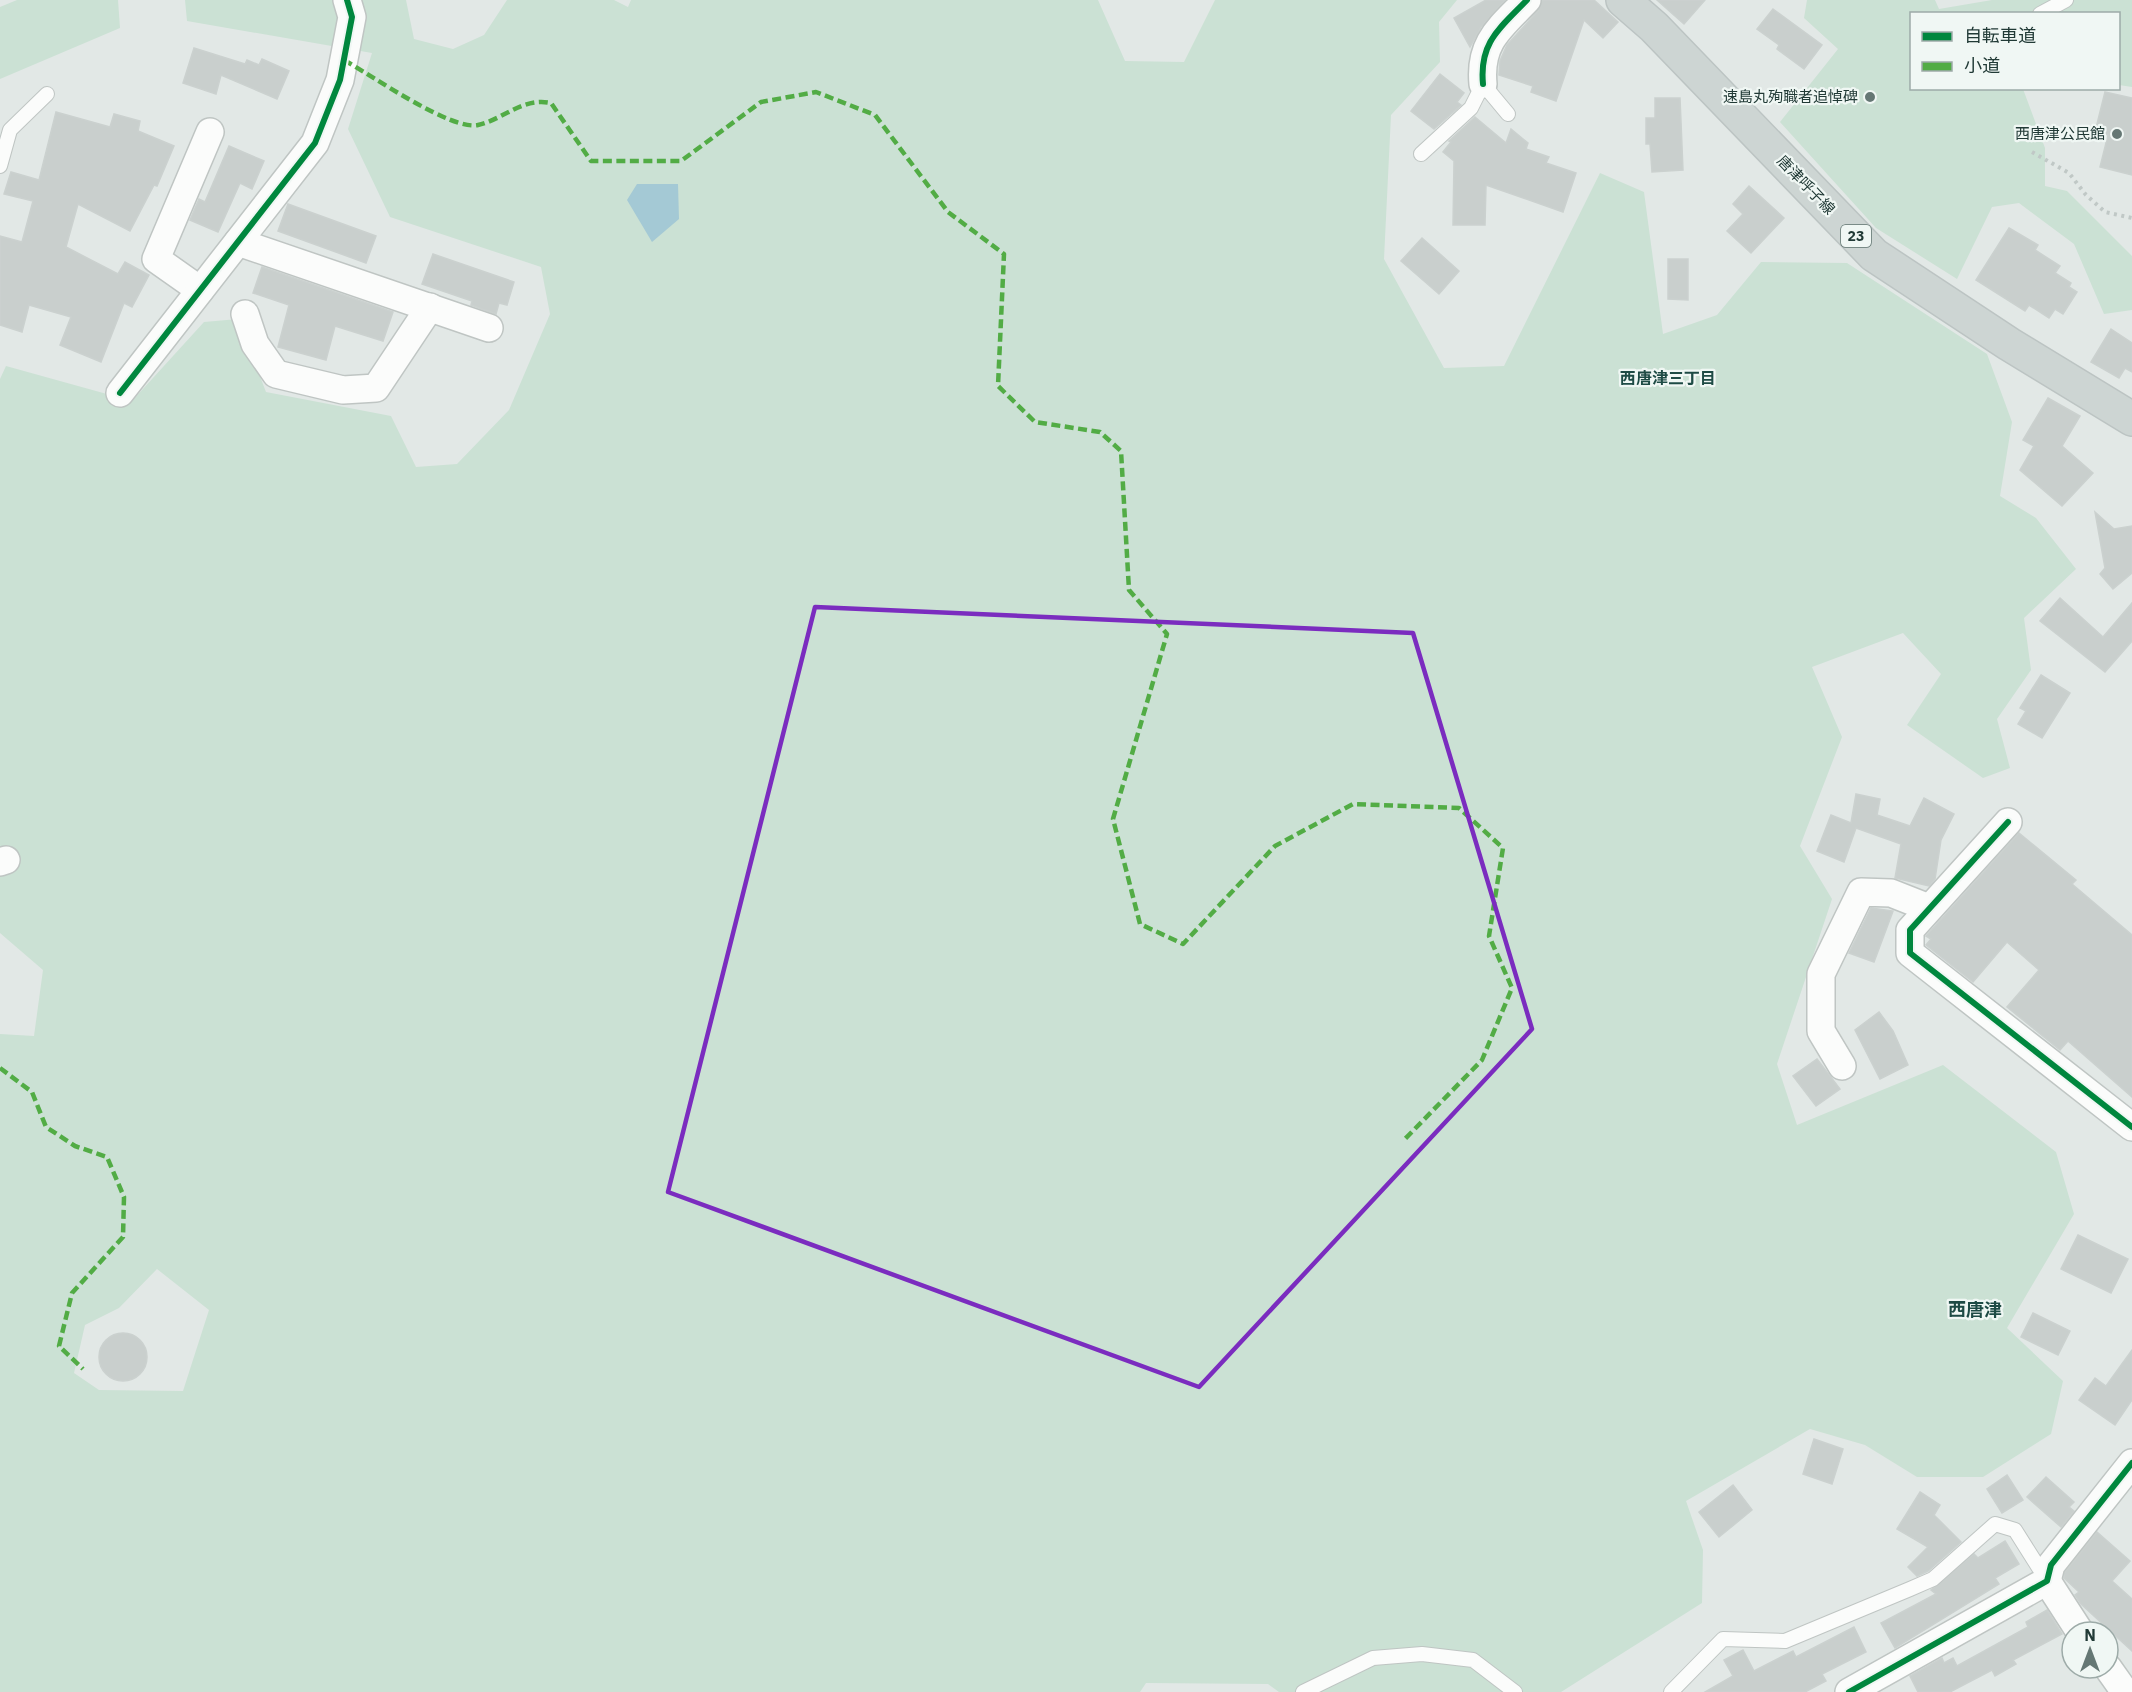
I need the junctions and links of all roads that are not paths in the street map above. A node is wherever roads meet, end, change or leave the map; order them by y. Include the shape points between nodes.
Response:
1 (347, 0) edge
2 (1527, 0) edge
3 (1623, 0) edge
4 (2066, 0) edge
5 (2044, 12) edge
6 (1483, 84) junction
7 (47, 94) dead end
8 (1508, 114) dead end
9 (210, 132) dead end
10 (1421, 154) dead end
11 (0, 166) edge
12 (238, 242) junction
13 (201, 290) junction
14 (430, 307) junction
15 (245, 314) dead end
16 (489, 328) dead end
17 (120, 393) dead end
18 (2132, 419) edge
19 (2008, 822) dead end
20 (1929, 908) junction
21 (1842, 1066) dead end
22 (2132, 1127) edge
23 (2132, 1463) edge
24 (2048, 1581) junction
25 (2072, 1620) edge
26 (1303, 1692) edge
27 (1515, 1692) edge
28 (1671, 1692) edge
29 (1849, 1692) edge

1 - 12 street via 352,17 340,80 315,143
2 - 6 street via 1490,38 1481,64
3 - 18 main road, 唐津呼子線 / 23 via 1654,27 1874,255
4 - 5 lane
6 - 8 lane
6 - 10 lane via 1471,108
7 - 11 lane via 10,130
9 - 13 street via 156,259
12 - 13 street
12 - 14 street
13 - 17 street
14 - 15 street via 376,388 343,390 276,374 255,344
14 - 16 street
19 - 20 street
20 - 21 street via 1892,893 1861,891 1821,974 1821,1032
20 - 22 street via 1910,930 1910,953
23 - 24 street via 2051,1565
24 - 25 street
24 - 28 lane via 2015,1530 1995,1524 1933,1579 1910,1589 1785,1641 1723,1639
24 - 29 street
26 - 27 lane via 1373,1658 1422,1654 1473,1660

